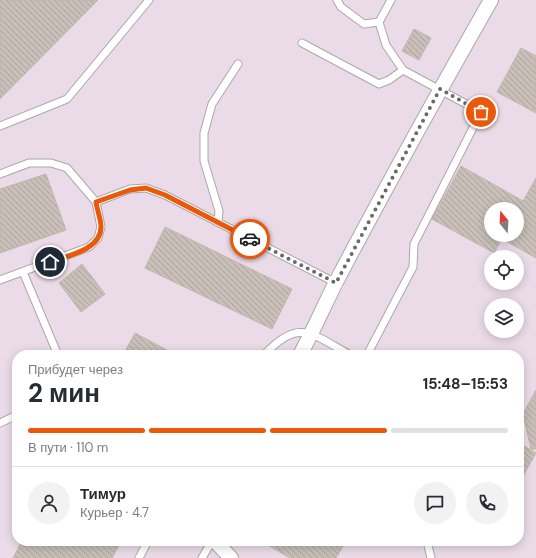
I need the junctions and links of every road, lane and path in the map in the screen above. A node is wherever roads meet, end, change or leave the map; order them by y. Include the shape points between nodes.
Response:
1 (149, 0) edge
2 (337, 0) edge
3 (391, 0) edge
4 (491, 0) edge
5 (379, 22) junction
6 (302, 42) dead end
7 (238, 64) dead end
8 (403, 70) junction
9 (440, 89) junction
10 (0, 126) edge
11 (0, 174) edge
12 (96, 202) junction
13 (218, 222) junction
14 (23, 272) junction
15 (0, 280) edge
16 (336, 283) junction
17 (312, 334) junction
18 (57, 350) edge
19 (269, 350) edge
20 (303, 350) edge
21 (341, 350) edge
22 (371, 350) edge
23 (12, 417) edge
24 (0, 423) edge
25 (145, 546) edge
26 (209, 546) edge
27 (220, 546) edge
28 (428, 546) edge
29 (139, 558) edge
30 (202, 558) edge
31 (231, 558) edge
32 (431, 558) edge

1 - 10 lane via 67,99
2 - 5 lane via 340,7 364,24
3 - 5 lane
4 - 9 street
5 - 8 lane via 386,45
6 - 8 lane via 379,84
7 - 13 lane via 212,104 204,133 204,161 219,211
8 - 9 lane
9 - 16 street
9 - 22 lane via 481,112 414,244 413,267
11 - 12 lane via 29,163 51,163 67,168
12 - 13 lane via 130,190 146,188
12 - 14 lane via 101,227 98,238 89,247
13 - 16 lane
14 - 15 lane
14 - 18 lane
16 - 17 street
17 - 19 lane via 299,332 285,336
17 - 20 street
17 - 21 lane
23 - 24 lane
25 - 29 lane
26 - 30 lane
27 - 31 street
28 - 32 lane

